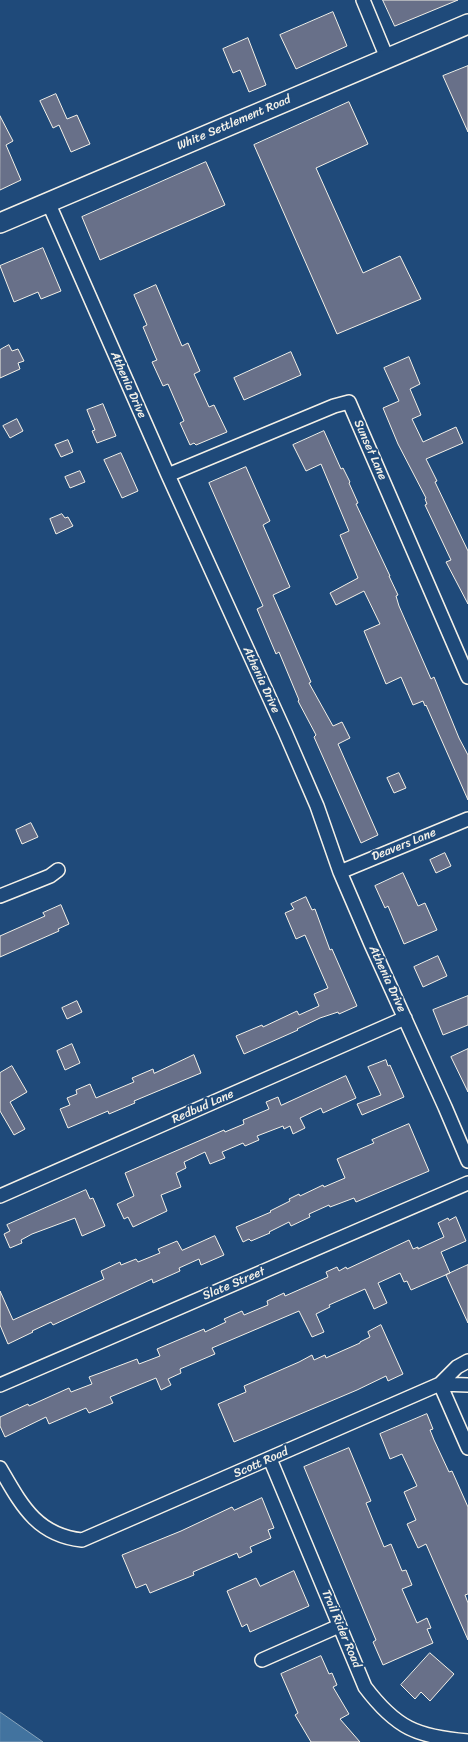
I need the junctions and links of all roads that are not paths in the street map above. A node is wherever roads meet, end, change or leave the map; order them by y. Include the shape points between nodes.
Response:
1 (363, 0) edge
2 (468, 24) edge
3 (387, 58) junction
4 (48, 202) junction
5 (0, 223) edge
6 (168, 475) junction
7 (468, 677) edge
8 (468, 819) edge
9 (58, 870) dead end
10 (340, 872) junction
11 (0, 896) edge
12 (405, 1018) junction
13 (468, 1161) edge
14 (468, 1183) edge
15 (0, 1196) edge
16 (468, 1361) edge
17 (440, 1384) junction
18 (0, 1385) edge
19 (468, 1385) edge
20 (468, 1448) edge
21 (270, 1459) junction
22 (0, 1468) edge
23 (340, 1626) junction
24 (262, 1660) dead end
25 (468, 1740) edge

1 - 3 street
2 - 3 main road, White Settlement Road
3 - 4 main road, White Settlement Road
4 - 5 main road, White Settlement Road
4 - 6 street, Athenia Drive
6 - 7 street, Sunset Lane via 349,402
6 - 10 street, Athenia Drive via 285,732
8 - 10 street, Deavers Lane
9 - 11 street via 50,876
10 - 12 street, Athenia Drive
12 - 13 street, Athenia Drive
12 - 15 street, Redbud Lane
14 - 18 street, Slate Street
16 - 17 street, Scott Road via 457,1367
17 - 19 street, Scott Road
17 - 20 street
17 - 21 street, Scott Road
21 - 22 street, Scott Road via 82,1540 67,1538 42,1526 21,1504
21 - 23 street, Trail Rider Road
23 - 24 street
23 - 25 street, Trail Rider Road via 365,1687 380,1707 407,1728 442,1739

